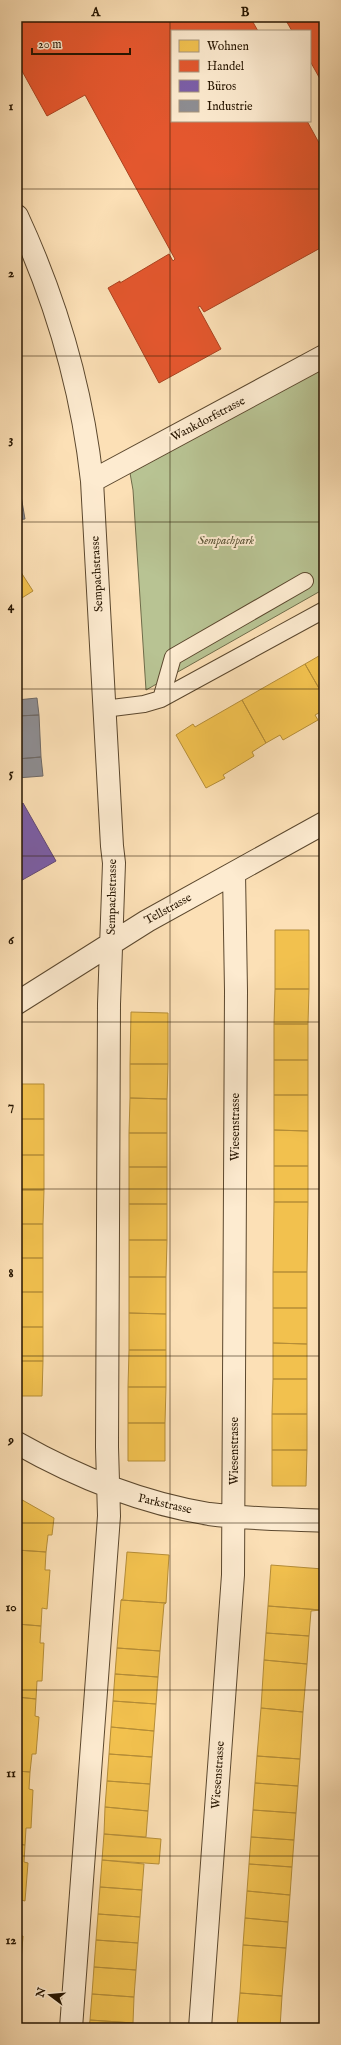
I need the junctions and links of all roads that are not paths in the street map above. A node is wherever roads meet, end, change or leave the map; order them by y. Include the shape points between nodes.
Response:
1 (17, 216) edge
2 (324, 356) edge
3 (92, 481) junction
4 (304, 581) dead end
5 (324, 610) edge
6 (161, 699) junction
7 (104, 709) junction
8 (324, 823) edge
9 (234, 873) junction
10 (112, 942) junction
11 (17, 1003) edge
12 (17, 1443) edge
13 (108, 1487) junction
14 (234, 1516) junction
15 (324, 1521) edge
16 (71, 2028) edge
17 (200, 2028) edge

1 - 3 street, Sempachstrasse via 39,264 76,384 88,441
2 - 3 street, Wankdorfstrasse
3 - 7 street, Sempachstrasse
4 - 6 lane via 173,657
5 - 6 lane
6 - 7 lane
7 - 10 street, Sempachstrasse via 114,862
8 - 9 street, Tellstrasse
9 - 10 street, Tellstrasse
9 - 14 street, Wiesenstrasse
10 - 11 street, Tellstrasse
10 - 13 street via 109,1004
12 - 13 street, Parkstrasse via 45,1459
13 - 14 street, Parkstrasse via 177,1508
13 - 16 street via 109,1516
14 - 15 street, Parkstrasse
14 - 17 street, Wiesenstrasse via 233,1576

